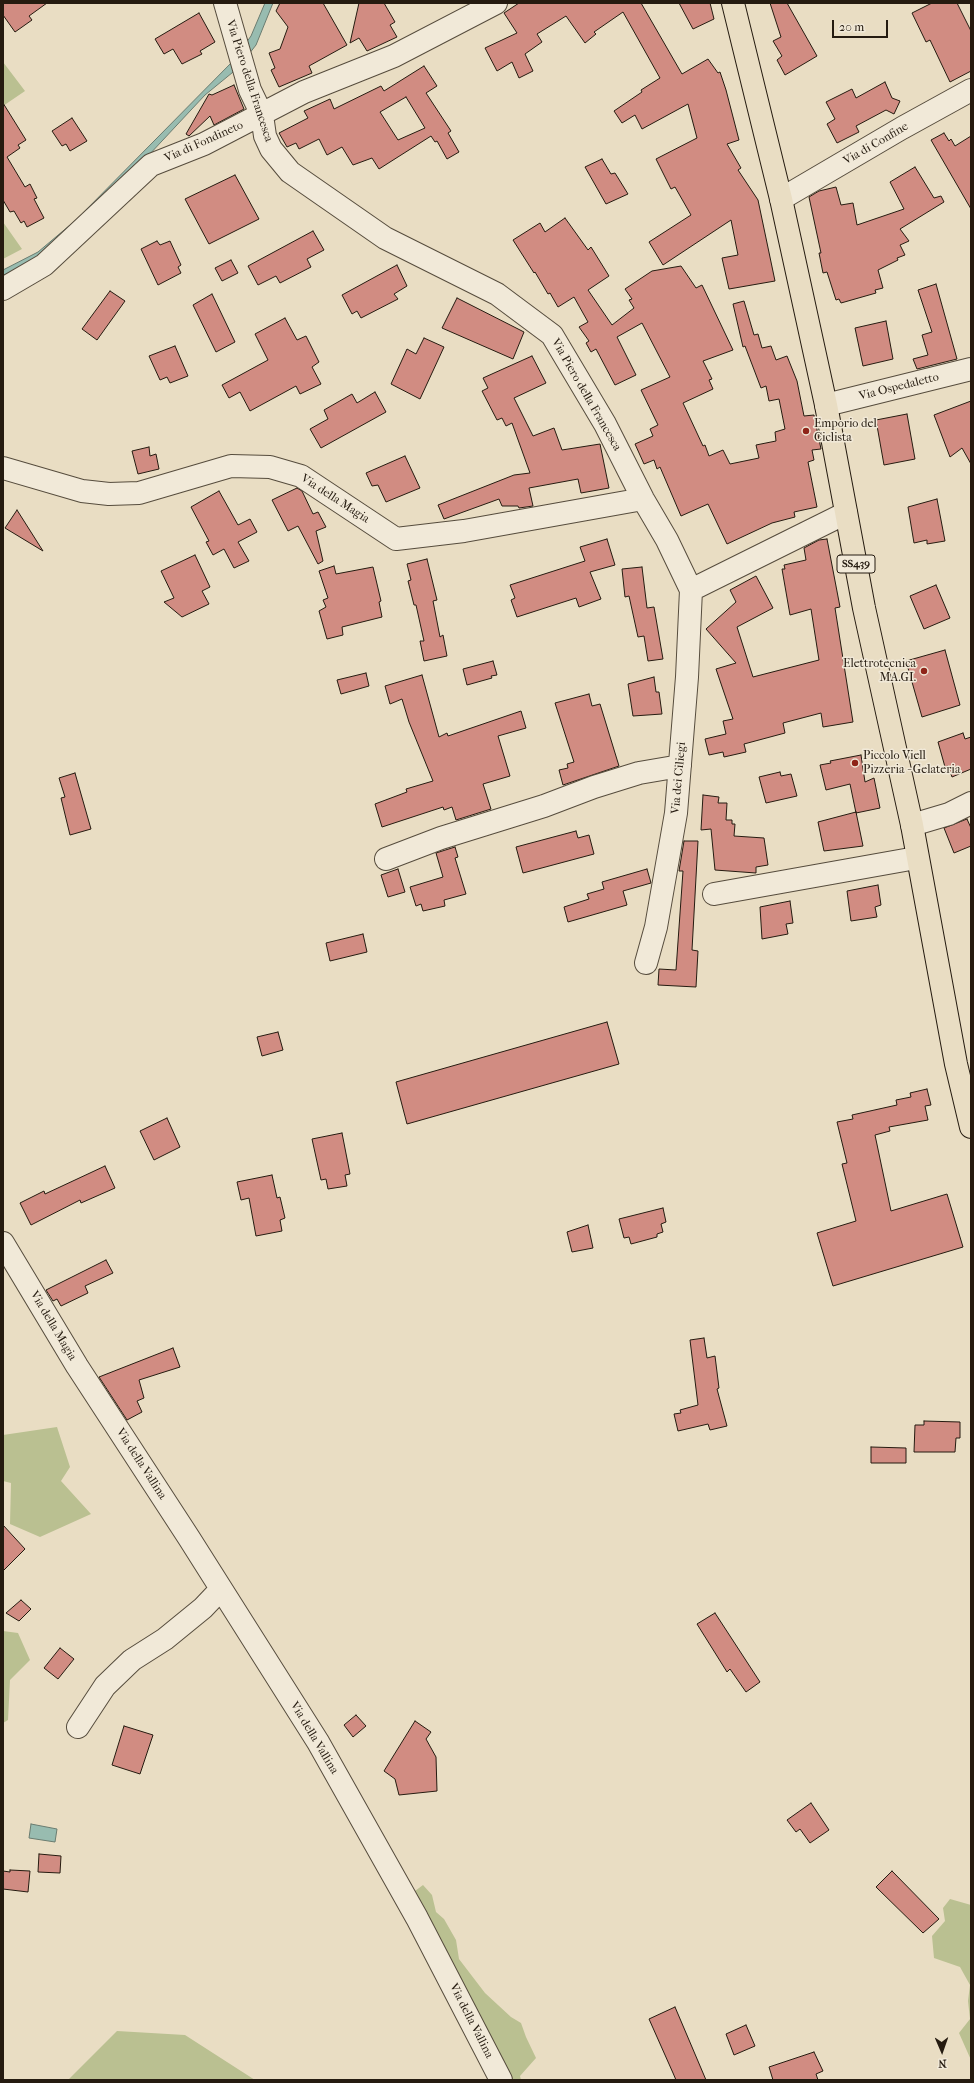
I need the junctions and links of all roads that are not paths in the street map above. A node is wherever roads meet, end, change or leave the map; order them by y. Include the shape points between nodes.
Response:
1 (225, 3) edge
2 (496, 3) edge
3 (733, 3) edge
4 (971, 90) edge
5 (262, 115) junction
6 (782, 199) junction
7 (3, 289) edge
8 (971, 369) edge
9 (826, 405) junction
10 (3, 468) edge
11 (643, 499) junction
12 (846, 513) junction
13 (691, 590) junction
14 (680, 766) junction
15 (971, 803) edge
16 (912, 825) junction
17 (916, 858) junction
18 (386, 859) dead end
19 (714, 894) dead end
20 (646, 963) dead end
21 (970, 1117) edge
22 (3, 1243) edge
23 (104, 1409) joint
24 (221, 1589) junction
25 (78, 1728) dead end
26 (501, 2080) edge

1 - 5 street, Via Piero della Francesca via 250,90
2 - 5 street, Via di Fondineto via 394,56 304,92
3 - 6 main road, SS439
4 - 6 street, Via di Confine
5 - 7 street, Via di Fondineto via 204,144 151,165 44,265
5 - 11 street, Via Piero della Francesca via 265,136 271,149 290,172 385,238 497,294 552,335 606,424
6 - 9 main road, SS439
8 - 9 street, Via Ospedaletto
9 - 12 main road, SS439
10 - 11 street, Via della Magia via 82,490 109,494 139,493 231,466 270,467 301,476 396,539 464,531
11 - 13 street, Via Piero della Francesca via 667,540
12 - 13 street
12 - 16 main road, SS439 via 867,623
13 - 14 street, Via dei Ciliegi
14 - 18 street via 594,787
14 - 20 street, Via dei Ciliegi via 675,821 656,927
15 - 16 street via 949,814
16 - 17 main road, SS439
17 - 19 street
17 - 21 main road, SS439 via 932,928 956,1064
22 - 23 street, Via della Magia
23 - 24 street, Via della Vallina
24 - 25 street via 203,1608 126,1665 105,1686
24 - 26 street, Via della Vallina via 318,1742 417,1918

